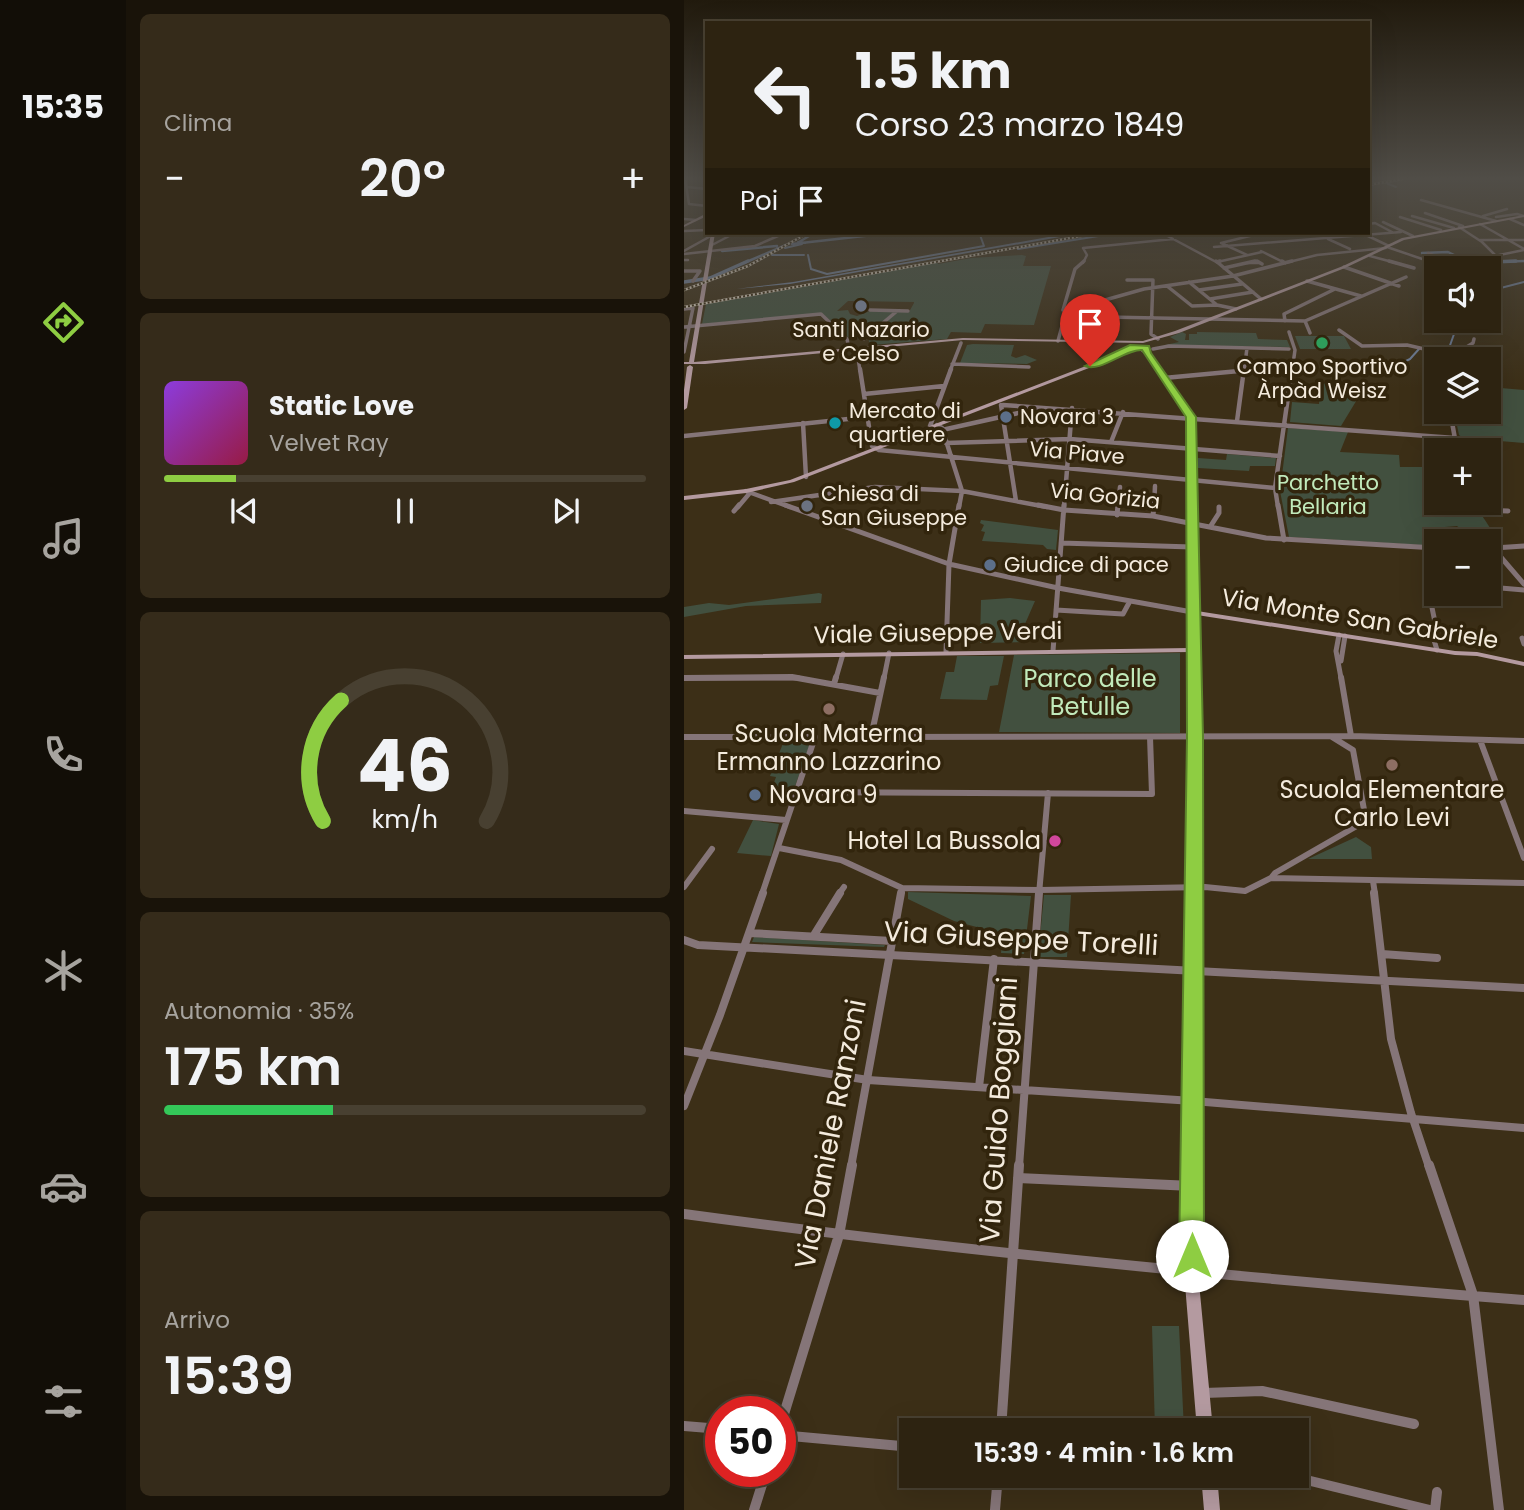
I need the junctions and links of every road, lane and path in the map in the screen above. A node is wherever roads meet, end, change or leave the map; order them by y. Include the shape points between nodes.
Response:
1 (712, 247) edge
2 (749, 247) edge
3 (1088, 247) edge
4 (1189, 247) edge
5 (1228, 247) edge
6 (1254, 247) edge
7 (1347, 247) edge
8 (1382, 247) edge
9 (1387, 247) edge
10 (1388, 247) edge
11 (1486, 247) edge
12 (735, 249) joint
13 (1352, 250) junction
14 (1524, 250) edge
15 (1262, 251) junction
16 (684, 252) edge
17 (712, 252) junction
18 (1428, 253) dead end
19 (1247, 255) junction
20 (1370, 256) junction
21 (1435, 256) edge
22 (1496, 256) joint
23 (1424, 260) edge
24 (1217, 262) junction
25 (1285, 263) junction
26 (1262, 264) dead end
27 (1344, 267) junction
28 (1224, 268) junction
29 (1414, 268) dead end
30 (684, 271) edge
31 (1233, 275) junction
32 (1406, 277) dead end
33 (1127, 280) dead end
34 (693, 281) dead end
35 (1307, 281) junction
36 (1189, 282) junction
37 (1391, 283) junction
38 (1242, 284) junction
39 (1167, 286) junction
40 (1399, 286) dead end
41 (1153, 288) junction
42 (1335, 289) junction
43 (1200, 290) junction
44 (1253, 292) junction
45 (1361, 296) junction
46 (1210, 299) junction
47 (1261, 299) junction
48 (1217, 305) junction
49 (684, 309) edge
50 (1236, 309) junction
51 (870, 310) dead end
52 (897, 311) junction
53 (908, 311) dead end
54 (1066, 311) junction
55 (1106, 317) dead end
56 (1152, 318) junction
57 (1210, 319) junction
58 (1285, 320) junction
59 (1305, 321) junction
60 (686, 327) edge
61 (1339, 330) dead end
62 (1310, 333) dead end
63 (864, 338) dead end
64 (1159, 338) junction
65 (1474, 339) dead end
66 (1058, 341) junction
67 (961, 343) junction
68 (1140, 347) junction
69 (1247, 348) junction
70 (848, 349) junction
71 (1288, 349) junction
72 (857, 351) junction
73 (684, 352) edge
74 (1294, 352) junction
75 (688, 364) edge
76 (952, 364) junction
77 (1029, 367) dead end
78 (1244, 371) junction
79 (1291, 374) junction
80 (1164, 378) junction
81 (944, 386) junction
82 (684, 391) edge
83 (864, 394) junction
84 (1002, 403) junction
85 (1047, 406) junction
86 (684, 408) edge
87 (1072, 408) junction
88 (934, 410) junction
89 (1123, 412) junction
90 (868, 417) junction
91 (1002, 417) junction
92 (1191, 417) junction
93 (1237, 421) junction
94 (803, 424) junction
95 (1452, 424) edge
96 (1285, 425) junction
97 (937, 427) junction
98 (684, 436) edge
99 (1455, 438) joint
100 (1070, 439) junction
101 (1006, 441) junction
102 (1111, 442) junction
103 (946, 443) junction
104 (876, 449) junction
105 (1191, 449) junction
106 (1280, 456) junction
107 (951, 457) junction
108 (1010, 463) junction
109 (1067, 468) junction
110 (806, 477) junction
111 (1191, 480) junction
112 (1120, 486) dead end
113 (1155, 486) dead end
114 (1275, 488) junction
115 (962, 491) junction
116 (748, 492) junction
117 (684, 498) edge
118 (1016, 501) junction
119 (771, 502) junction
120 (1220, 506) dead end
121 (1064, 510) junction
122 (734, 511) dead end
123 (1501, 511) edge
124 (1508, 511) dead end
125 (1117, 514) junction
126 (1153, 516) junction
127 (1191, 523) junction
128 (1210, 527) junction
129 (1284, 540) junction
130 (1061, 543) junction
131 (1192, 547) junction
132 (1424, 547) edge
133 (1524, 547) edge
134 (1501, 548) edge
135 (1501, 561) edge
136 (949, 564) junction
137 (1501, 587) edge
138 (1524, 587) edge
139 (1058, 588) junction
140 (1130, 601) junction
141 (1432, 606) edge
142 (1056, 610) junction
143 (1192, 612) junction
144 (1342, 635) junction
145 (1193, 650) junction
146 (1437, 650) junction
147 (1053, 651) junction
148 (946, 652) junction
149 (889, 653) junction
150 (843, 654) junction
151 (684, 657) edge
152 (1524, 664) edge
153 (684, 678) edge
154 (834, 684) junction
155 (880, 693) junction
156 (1330, 736) junction
157 (1351, 736) junction
158 (684, 737) edge
159 (1150, 737) junction
160 (1195, 737) junction
161 (1480, 740) junction
162 (1524, 741) edge
163 (796, 792) junction
164 (1048, 793) junction
165 (684, 811) edge
166 (786, 820) junction
167 (779, 848) junction
168 (712, 849) dead end
169 (1524, 858) edge
170 (1271, 878) junction
171 (1373, 881) junction
172 (1524, 883) edge
173 (684, 887) edge
174 (844, 887) dead end
175 (902, 888) junction
176 (1194, 888) junction
177 (1040, 890) junction
178 (749, 933) junction
179 (814, 935) junction
180 (684, 940) edge
181 (892, 941) junction
182 (745, 947) junction
183 (890, 953) junction
184 (1382, 954) junction
185 (1437, 958) dead end
186 (994, 959) junction
187 (1032, 961) junction
188 (1194, 970) junction
189 (1385, 982) junction
190 (1524, 988) edge
191 (684, 1051) edge
192 (706, 1054) junction
193 (868, 1080) junction
194 (979, 1087) junction
195 (1023, 1090) junction
196 (1193, 1101) junction
197 (684, 1106) edge
198 (1414, 1119) junction
199 (1524, 1128) edge
200 (1018, 1178) junction
201 (1192, 1186) junction
202 (684, 1214) edge
203 (840, 1235) junction
204 (1013, 1252) junction
205 (1191, 1272) junction
206 (1473, 1296) junction
207 (1524, 1300) edge
208 (1202, 1393) junction
209 (790, 1396) edge
210 (1002, 1418) edge
211 (1204, 1418) edge
212 (1414, 1424) dead end
213 (684, 1426) edge
214 (705, 1428) edge
215 (796, 1436) edge
216 (899, 1446) edge
217 (1309, 1480) edge
218 (761, 1487) edge
219 (997, 1488) edge
220 (1210, 1488) edge
221 (1437, 1492) dead end
222 (754, 1510) edge
223 (995, 1510) edge
224 (1212, 1510) edge
225 (1432, 1510) edge
226 (1498, 1510) edge

1 - 17 main road
2 - 12 street
3 - 54 street via 1083,248 1085,262 1075,269
4 - 24 street
5 - 19 street
6 - 15 street
7 - 13 street
8 - 13 street
9 - 20 main road
10 - 23 street
11 - 22 street
12 - 17 street
13 - 25 street
14 - 22 street
15 - 19 street
15 - 25 street
16 - 17 street
17 - 75 main road
18 - 21 street
19 - 24 street
20 - 27 main road
20 - 29 street
24 - 28 street
25 - 31 street
26 - 28 street via 1256,261
27 - 35 main road
27 - 37 street
28 - 31 street
30 - 34 street via 700,271
31 - 36 street
31 - 38 street
32 - 37 street
33 - 41 street via 1153,281
35 - 42 street
35 - 47 main road
36 - 39 street
36 - 43 street
37 - 40 street
37 - 45 street
38 - 43 street
38 - 44 street
39 - 41 street
39 - 48 street via 1192,306
41 - 54 street
41 - 56 street
42 - 45 street
42 - 58 street via 1284,314
43 - 46 street
44 - 46 street
44 - 47 street
45 - 59 street
46 - 48 street
47 - 50 main road
48 - 50 street
49 - 60 street via 693,308
50 - 57 main road
51 - 52 street
52 - 53 street
52 - 63 street
54 - 66 street
55 - 56 street
56 - 57 street
56 - 64 street via 1152,337
57 - 58 street
57 - 64 main road
58 - 59 street
59 - 62 street
60 - 70 street via 820,314 847,339
60 - 73 street
61 - 65 street via 1362,346 1407,345 1454,355
64 - 68 main road
66 - 68 main road
66 - 70 main road via 963,339
67 - 68 main road
67 - 72 main road
67 - 76 street
68 - 69 street
68 - 80 main road
68 - 84 main road
69 - 71 street
69 - 78 street
70 - 75 main road
71 - 74 street
71 - 74 street via 1292,348 1287,332
72 - 75 main road
72 - 83 street
74 - 79 street
75 - 82 main road
75 - 86 main road
76 - 77 street
76 - 81 street
78 - 79 street
78 - 80 street
78 - 93 street
79 - 96 street
80 - 92 main road
81 - 83 street
81 - 88 street
83 - 90 street
84 - 85 street
84 - 91 street
84 - 97 main road
85 - 87 street
85 - 91 street
87 - 89 street
87 - 100 street
88 - 90 street
88 - 97 street via 929,423
89 - 92 street
89 - 102 street
90 - 94 street
90 - 104 street
91 - 97 street
91 - 101 street
92 - 93 street
92 - 105 main road
93 - 96 street
94 - 98 street
94 - 110 street
95 - 99 street
96 - 99 street
96 - 106 street
97 - 103 street
97 - 104 main road
100 - 101 street
100 - 102 street
100 - 109 street
101 - 103 street
101 - 108 street
102 - 105 street
103 - 107 street
104 - 107 street, Via Piave
104 - 110 main road
105 - 106 street
105 - 111 main road
106 - 114 street
107 - 108 street, Via Piave
107 - 115 street
108 - 109 street, Via Piave
108 - 118 street
109 - 111 street, Via Piave
109 - 121 street
110 - 116 main road
111 - 114 street, Via Piave
111 - 127 main road
112 - 125 street
113 - 126 street
114 - 129 street
115 - 118 street, Via Gorizia
115 - 119 street, Via Gorizia via 875,487
115 - 136 street
116 - 117 main road
116 - 119 street, Via Monte San Gabriele
116 - 122 street
118 - 121 street, Via Gorizia
119 - 136 street, Via Monte San Gabriele
120 - 128 street
121 - 125 street, Via Gorizia
121 - 130 street
123 - 124 street
125 - 126 street, Via Gorizia
126 - 127 street, Via Gorizia
127 - 128 street, Via Gorizia
127 - 131 main road
128 - 129 street, Via Gorizia
129 - 132 street, Via Gorizia
130 - 131 street
130 - 139 street
131 - 143 main road
133 - 134 street
135 - 138 street
136 - 139 street, Via Monte San Gabriele
136 - 148 street
137 - 138 street
139 - 140 street, Via Monte San Gabriele
139 - 142 street
140 - 142 street via 1123,614
140 - 143 street, Via Monte San Gabriele
141 - 146 street via 1435,628 1431,630
142 - 147 street
143 - 144 main road, Via Monte San Gabriele
143 - 145 main road
144 - 146 main road, Via Monte San Gabriele
144 - 157 street via 1336,644
145 - 147 main road, Viale Giuseppe Verdi
145 - 160 main road
146 - 152 main road, Via Monte San Gabriele
147 - 148 main road, Viale Giuseppe Verdi
148 - 149 main road, Viale Giuseppe Verdi
149 - 150 main road, Viale Giuseppe Verdi
149 - 155 street
150 - 151 main road, Viale Giuseppe Verdi
150 - 154 street
153 - 154 street via 792,677
154 - 155 street
155 - 159 street via 871,737
156 - 157 street
156 - 160 street
156 - 170 street via 1353,750 1365,815 1362,823
157 - 161 street
158 - 163 street via 815,737
159 - 160 street
159 - 164 street via 1152,794
160 - 176 main road
161 - 162 street
161 - 169 street
163 - 164 street
163 - 166 street
164 - 177 street, Via Guido Boggiani
165 - 166 street
166 - 167 street
167 - 175 street via 841,860
167 - 178 street
168 - 173 street
170 - 171 street
170 - 176 street via 1245,891
171 - 172 street
171 - 184 street
174 - 179 street
175 - 177 street
175 - 181 street, Via Daniele Ranzoni
176 - 177 street
176 - 188 main road
177 - 187 street, Via Guido Boggiani
178 - 179 street, Via Giuseppe Torelli
178 - 182 street
179 - 181 street, Via Giuseppe Torelli
180 - 182 street, Via Giuseppe Torelli
181 - 183 street, Via Daniele Ranzoni
182 - 183 street, Via Giuseppe Torelli
182 - 192 street
183 - 186 street, Via Giuseppe Torelli
183 - 193 street, Via Daniele Ranzoni
184 - 185 street
184 - 189 street
186 - 187 street, Via Giuseppe Torelli
186 - 194 street
187 - 188 street, Via Giuseppe Torelli
187 - 195 street, Via Guido Boggiani
188 - 189 street, Via Giuseppe Torelli
188 - 196 main road
189 - 190 street, Via Giuseppe Torelli
189 - 198 street via 1392,1039
191 - 192 street
192 - 193 street
192 - 197 street
193 - 194 street
193 - 203 street, Via Daniele Ranzoni
194 - 195 street
195 - 196 street
195 - 200 street, Via Guido Boggiani
196 - 198 street
196 - 201 main road
198 - 199 street
198 - 206 street
200 - 201 street
200 - 204 street, Via Guido Boggiani
201 - 205 main road
202 - 203 street
203 - 204 street
203 - 209 street, Via Daniele Ranzoni
204 - 205 street
204 - 210 street, Via Guido Boggiani
205 - 206 street
205 - 208 main road
206 - 207 street
206 - 226 street
208 - 211 main road
208 - 212 street via 1262,1391
213 - 214 street
215 - 216 street
217 - 225 street
218 - 222 street
219 - 223 street
220 - 224 main road
221 - 225 street

